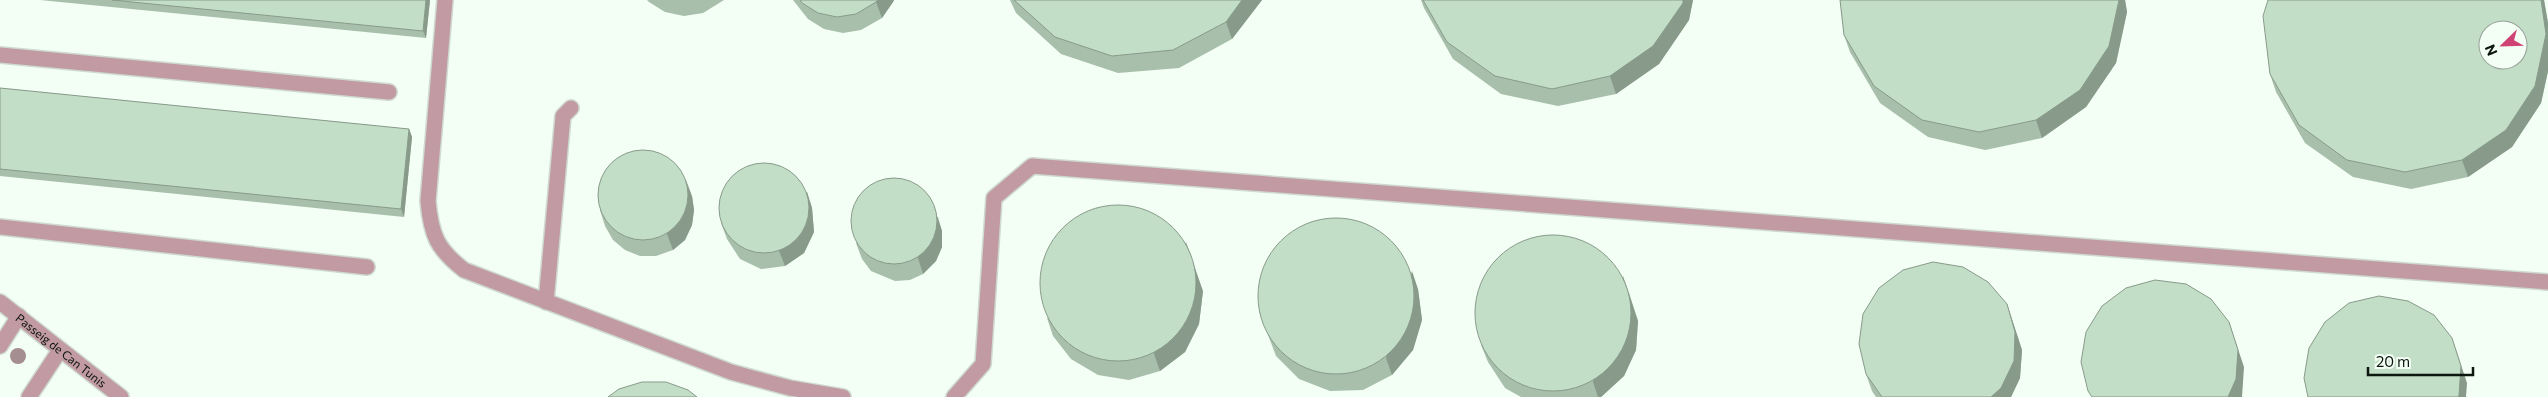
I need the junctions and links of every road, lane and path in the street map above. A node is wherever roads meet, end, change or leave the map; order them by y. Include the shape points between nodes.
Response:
1 (445, 0) edge
2 (0, 56) edge
3 (389, 92) dead end
4 (571, 108) dead end
5 (0, 227) edge
6 (368, 267) dead end
7 (2548, 282) edge
8 (0, 302) edge
9 (546, 302) junction
10 (19, 316) junction
11 (0, 346) edge
12 (60, 350) junction
13 (29, 397) edge
14 (120, 397) edge
15 (843, 397) edge
16 (954, 397) edge

1 - 9 street via 428,201 435,241 464,270
2 - 3 street
4 - 9 street via 562,116
5 - 6 street
7 - 16 street via 1032,166 994,198 983,364
8 - 10 street, Passeig de Can Tunis
9 - 15 street via 731,372 790,388
10 - 11 street
10 - 12 street, Passeig de Can Tunis
12 - 13 street
12 - 14 street, Passeig de Can Tunis

